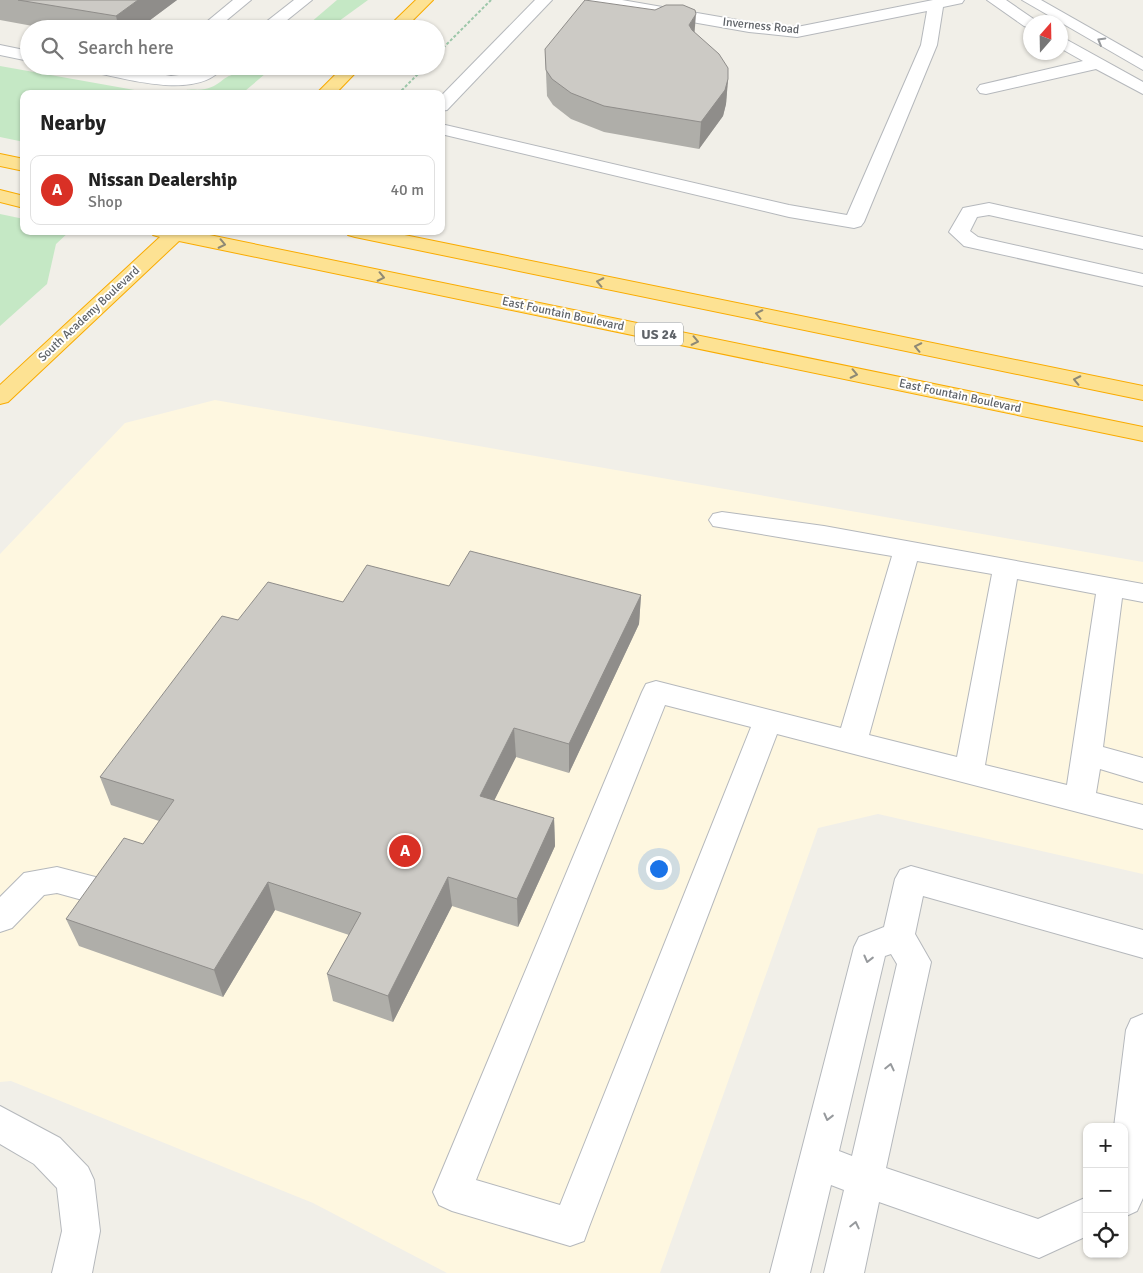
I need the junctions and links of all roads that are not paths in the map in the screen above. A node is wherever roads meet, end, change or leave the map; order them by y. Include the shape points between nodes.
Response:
1 (243, 0) edge
2 (304, 0) edge
3 (425, 0) edge
4 (544, 0) edge
5 (595, 0) edge
6 (956, 0) edge
7 (995, 0) edge
8 (1030, 0) edge
9 (936, 4) junction
10 (1023, 18) edge
11 (217, 20) edge
12 (277, 20) edge
13 (404, 20) edge
14 (1068, 46) edge
15 (0, 50) edge
16 (20, 54) edge
17 (1098, 63) junction
18 (1143, 65) edge
19 (159, 75) edge
20 (204, 75) edge
21 (345, 75) edge
22 (986, 89) dead end
23 (1143, 89) edge
24 (329, 90) edge
25 (445, 102) edge
26 (445, 130) edge
27 (0, 160) edge
28 (20, 165) edge
29 (0, 196) edge
30 (20, 201) edge
31 (168, 235) edge
32 (185, 235) edge
33 (373, 235) edge
34 (1143, 243) edge
35 (1143, 280) edge
36 (1143, 393) edge
37 (0, 397) edge
38 (1143, 434) edge
39 (722, 520) dead end
40 (908, 550) junction
41 (1006, 568) junction
42 (1110, 587) junction
43 (1143, 593) edge
44 (768, 720) junction
45 (852, 742) junction
46 (1087, 754) junction
47 (1143, 770) edge
48 (969, 771) junction
49 (1080, 800) junction
50 (1143, 816) edge
51 (115, 896) edge
52 (0, 918) edge
53 (898, 936) junction
54 (1143, 944) edge
55 (1143, 1030) edge
56 (0, 1124) edge
57 (817, 1162) junction
58 (1128, 1177) edge
59 (865, 1180) junction
60 (1083, 1218) edge
61 (72, 1273) edge
62 (790, 1273) edge
63 (844, 1273) edge

1 - 11 street
2 - 12 street
3 - 13 highway
4 - 25 street
5 - 9 street, Inverness Road via 797,32
6 - 9 street, Inverness Road
7 - 10 street
18 -> 8 street
9 - 26 street via 929,45 854,222 780,209
14 - 17 street
15 - 16 street
17 - 22 street
17 - 23 street
19 - 20 street via 171,81
21 - 24 highway
27 - 28 highway
29 - 30 highway
31 - 37 highway, South Academy Boulevard
32 -> 38 highway, East Fountain Boulevard / US 24
36 -> 33 highway
34 - 35 street via 989,208 970,212 959,232 971,242
39 - 40 street
40 - 41 street
40 - 45 street
41 - 42 street
41 - 48 street
42 - 43 street
42 - 46 street
44 - 44 street via 656,692 452,1192 570,1227
44 - 45 street
45 - 48 street
46 - 47 street
46 - 49 street
48 - 49 street
49 - 50 street
51 - 52 street via 57,880 34,883
53 - 54 street via 911,879
53 -> 57 street via 871,947
59 -> 53 street via 914,962
55 - 58 street
56 - 61 street via 47,1151 75,1180 81,1231
57 - 59 street
57 - 62 street
59 - 60 street via 1039,1238
63 -> 59 street

